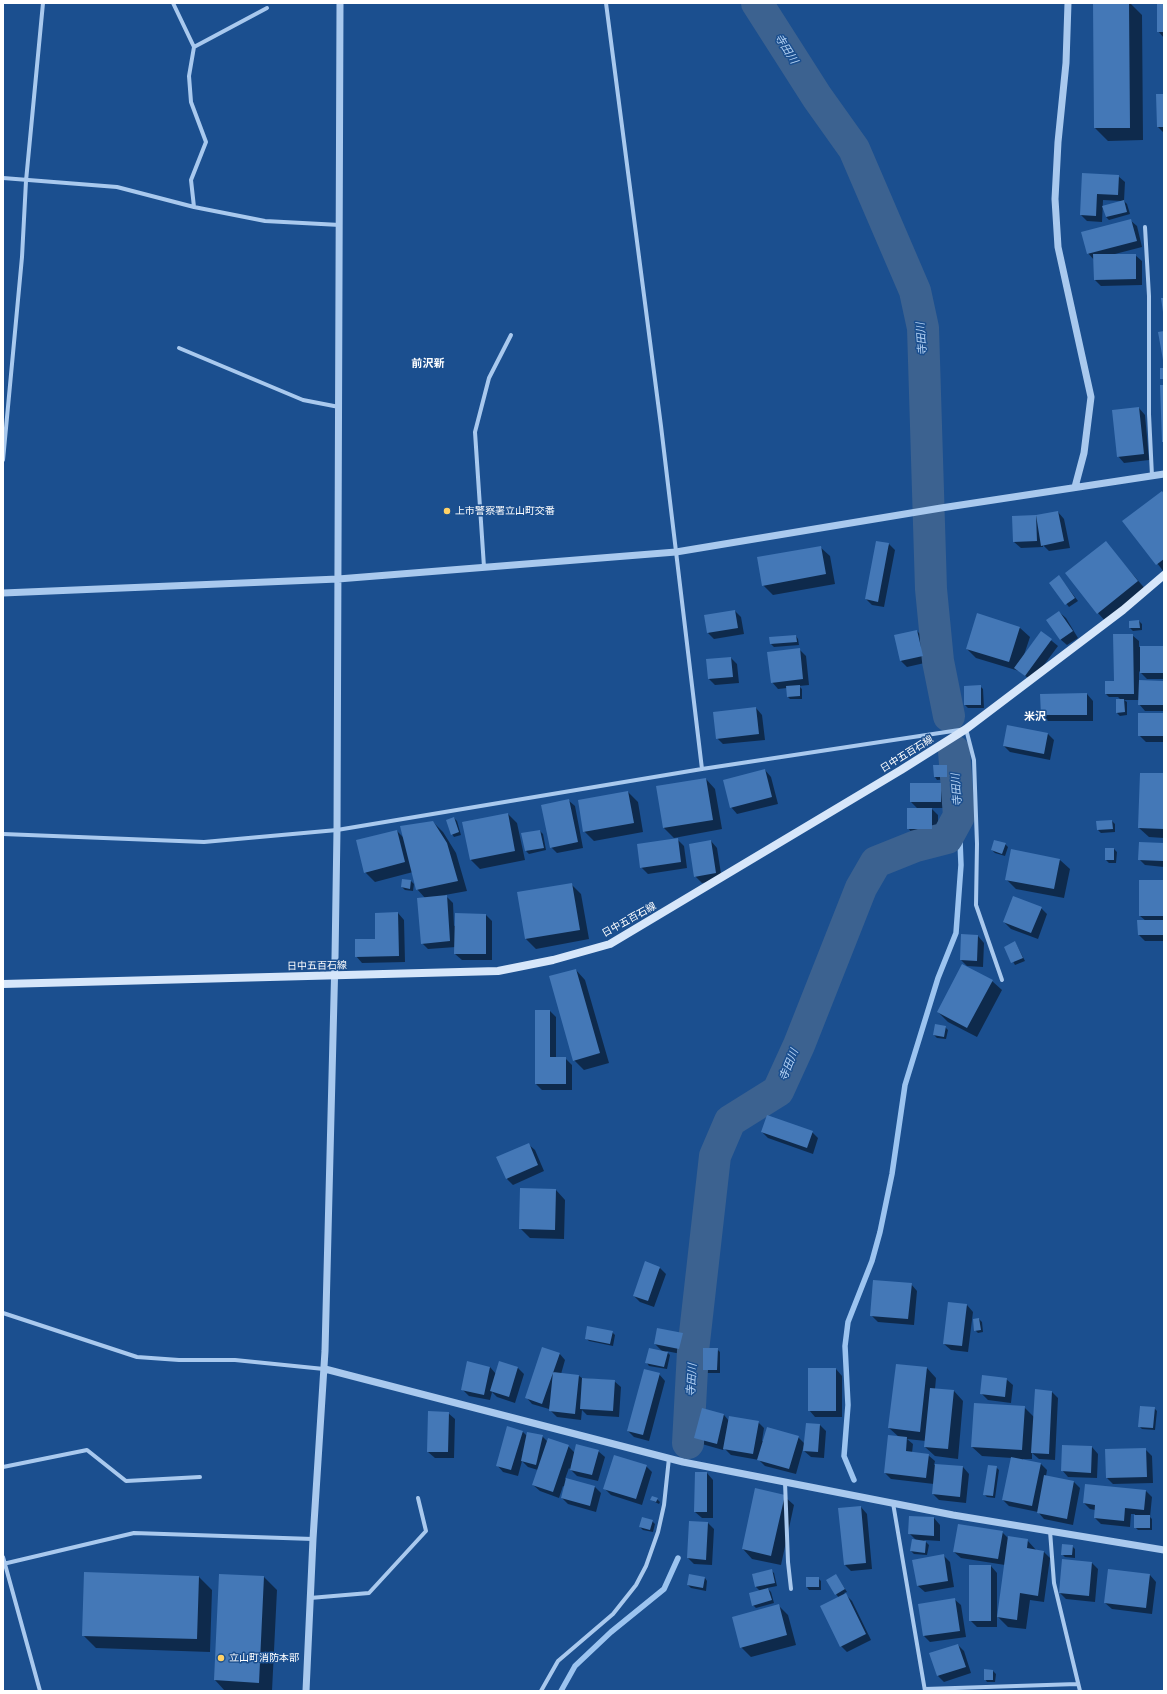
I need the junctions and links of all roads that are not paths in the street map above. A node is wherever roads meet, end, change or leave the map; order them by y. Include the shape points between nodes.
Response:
1 (43, 3) edge
2 (173, 3) edge
3 (340, 3) edge
4 (606, 3) edge
5 (1068, 3) edge
6 (267, 8) dead end
7 (194, 47) junction
8 (3, 178) edge
9 (26, 180) junction
10 (194, 207) junction
11 (340, 225) junction
12 (1145, 227) dead end
13 (511, 335) dead end
14 (179, 348) dead end
15 (339, 407) junction
16 (3, 460) edge
17 (1164, 474) edge
18 (1152, 476) junction
19 (1075, 487) junction
20 (676, 552) junction
21 (484, 567) junction
22 (1164, 575) edge
23 (338, 578) junction
24 (3, 593) edge
25 (966, 728) junction
26 (702, 769) junction
27 (337, 830) junction
28 (3, 834) edge
29 (334, 976) junction
30 (1002, 980) dead end
31 (3, 984) edge
32 (3, 1313) edge
33 (324, 1369) junction
34 (669, 1458) junction
35 (3, 1467) edge
36 (200, 1477) dead end
37 (785, 1482) junction
38 (418, 1498) dead end
39 (893, 1503) junction
40 (1050, 1531) junction
41 (313, 1539) junction
42 (1164, 1550) edge
43 (3, 1557) edge
44 (4, 1564) edge
45 (791, 1589) dead end
46 (310, 1598) junction
47 (1077, 1684) junction
48 (925, 1690) edge
49 (40, 1691) edge
50 (306, 1691) edge
51 (541, 1691) edge
52 (1080, 1691) edge

1 - 9 street
2 - 7 street
3 - 11 street
4 - 20 street
5 - 19 street via 1055,199 1058,247 1092,397 1084,453
6 - 7 street
7 - 10 street via 189,76 191,102 206,142 192,180
8 - 9 street
9 - 10 street via 117,187
9 - 16 street via 22,257
10 - 11 street via 265,221
11 - 15 street
12 - 18 street via 1149,296
13 - 21 street via 489,378 475,432
14 - 15 street via 302,400
15 - 23 street
17 - 18 street
18 - 19 street
19 - 20 street
20 - 21 street
20 - 26 street
21 - 23 street
22 - 25 main road, 日中五百石線 via 1123,610
23 - 24 street
23 - 27 street
25 - 26 street
25 - 29 main road, 日中五百石線 via 610,944 553,960 498,971
25 - 30 street via 974,760 976,905
26 - 27 street
27 - 28 street via 204,842
27 - 29 street
29 - 31 main road, 日中五百石線
29 - 33 street
32 - 33 street via 137,1357 235,1360
33 - 34 street
33 - 41 street
34 - 37 street
34 - 51 street via 658,1532 636,1585 613,1614 558,1662
35 - 36 street via 87,1450 126,1481
37 - 39 street
37 - 45 street
38 - 46 street via 426,1531 369,1593
39 - 40 street
39 - 48 street
40 - 42 street
40 - 47 street via 1054,1583
41 - 44 street via 134,1533
41 - 46 street
43 - 44 street
44 - 49 street
46 - 50 street
47 - 48 street
47 - 52 street

